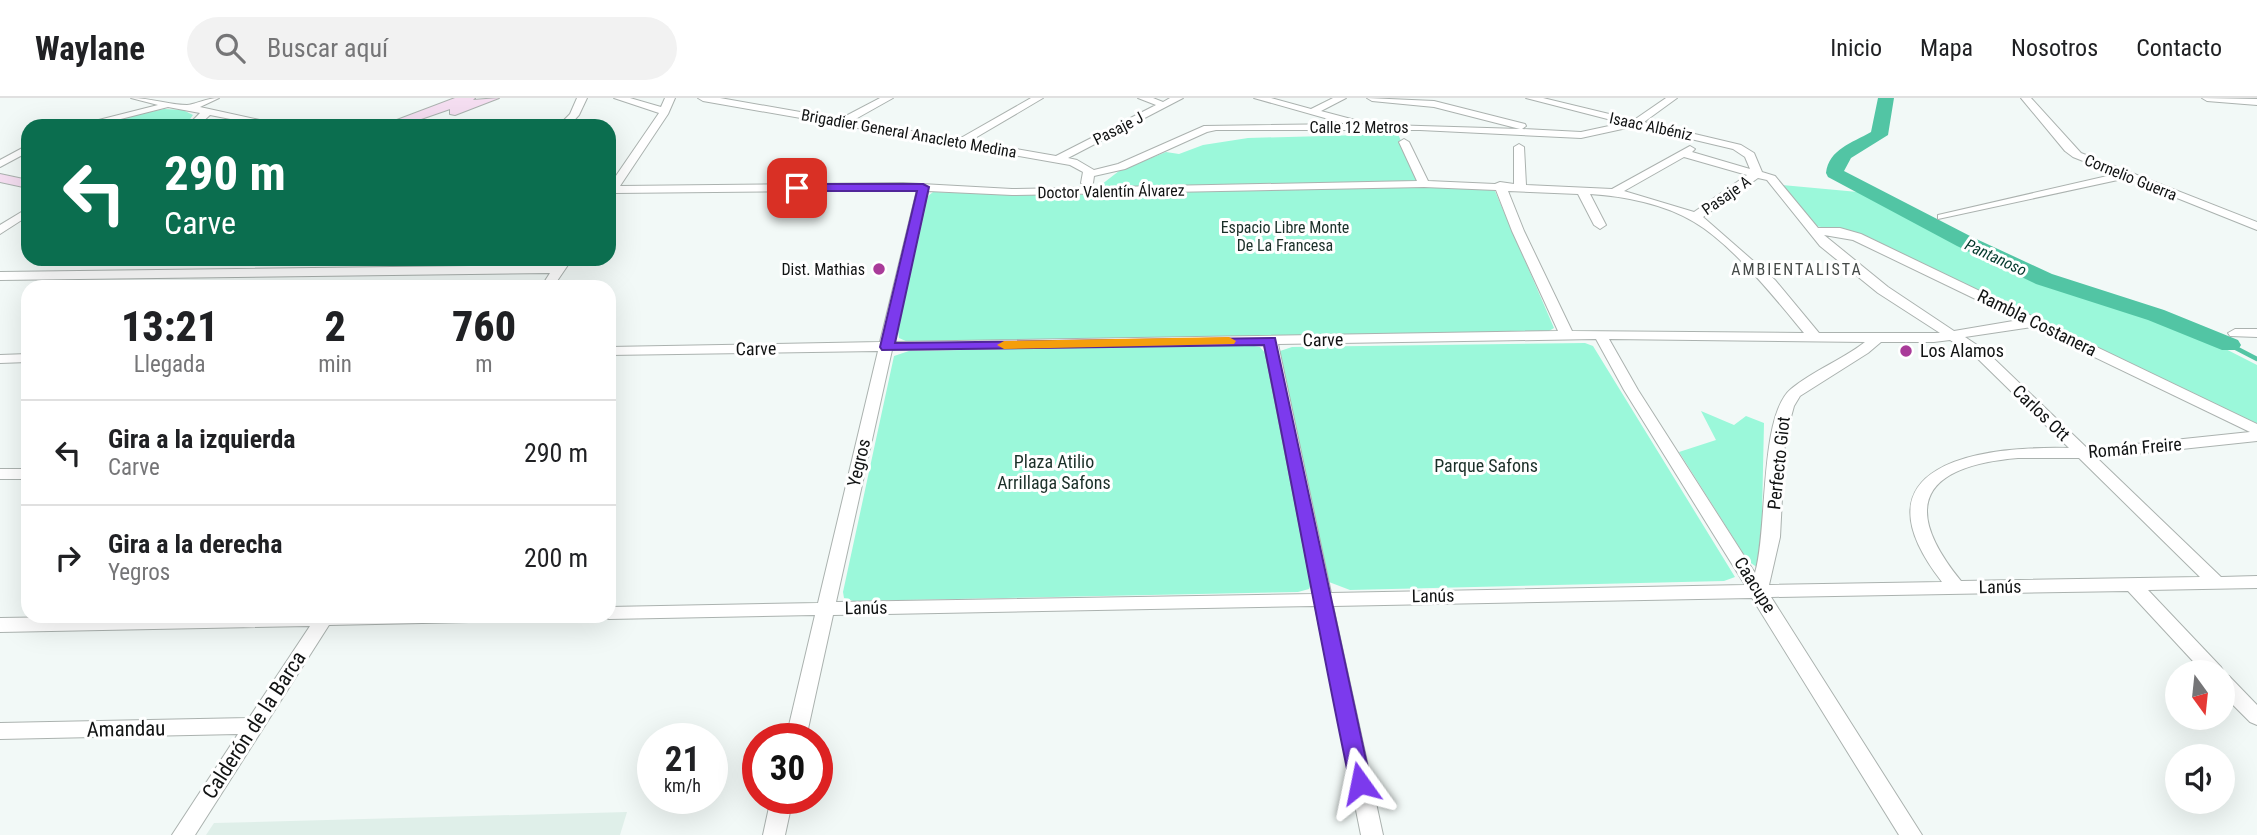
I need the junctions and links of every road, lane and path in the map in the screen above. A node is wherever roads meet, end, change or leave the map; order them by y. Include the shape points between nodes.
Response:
1 (136, 98) edge
2 (214, 98) edge
3 (468, 98) edge
4 (492, 98) edge
5 (582, 98) edge
6 (619, 98) edge
7 (670, 98) edge
8 (704, 98) edge
9 (888, 98) edge
10 (1038, 98) edge
11 (1143, 98) edge
12 (1178, 98) edge
13 (1259, 98) edge
14 (1341, 98) edge
15 (1372, 98) edge
16 (1531, 98) edge
17 (1571, 98) edge
18 (1672, 98) edge
19 (2026, 98) edge
20 (2207, 98) edge
21 (2257, 102) edge
22 (173, 105) junction
23 (1164, 105) junction
24 (1558, 105) junction
25 (189, 108) junction
26 (664, 111) junction
27 (1314, 111) junction
28 (208, 112) junction
29 (111, 119) edge
30 (200, 119) edge
31 (245, 119) edge
32 (408, 119) edge
33 (433, 119) edge
34 (570, 119) edge
35 (841, 122) junction
36 (1636, 123) junction
37 (1370, 127) junction
38 (1544, 134) junction
39 (1707, 139) junction
40 (961, 142) junction
41 (1404, 142) dead end
42 (1519, 147) dead end
43 (21, 152) edge
44 (1682, 153) junction
45 (1058, 159) junction
46 (0, 163) edge
47 (1757, 173) junction
48 (1090, 174) junction
49 (2127, 175) junction
50 (0, 178) edge
51 (21, 182) edge
52 (616, 182) edge
53 (1424, 184) junction
54 (1500, 185) junction
55 (1520, 186) junction
56 (923, 187) junction
57 (1582, 190) junction
58 (616, 191) edge
59 (1083, 191) junction
60 (1614, 192) junction
61 (21, 216) edge
62 (1695, 217) junction
63 (1942, 217) dead end
64 (1600, 225) dead end
65 (2257, 226) edge
66 (0, 230) edge
67 (1813, 231) junction
68 (197, 266) edge
69 (489, 266) edge
70 (193, 274) junction
71 (0, 276) edge
72 (2035, 321) junction
73 (2235, 333) dead end
74 (2257, 333) edge
75 (1567, 335) junction
76 (1600, 335) junction
77 (1953, 336) junction
78 (1815, 337) junction
79 (1877, 338) junction
80 (1270, 341) junction
81 (887, 347) junction
82 (616, 351) edge
83 (21, 358) edge
84 (0, 359) edge
85 (2257, 430) edge
86 (2257, 436) edge
87 (2082, 453) junction
88 (0, 474) edge
89 (21, 474) edge
90 (2216, 582) junction
91 (2257, 582) edge
92 (2132, 584) junction
93 (1957, 588) junction
94 (1758, 592) junction
95 (1321, 598) junction
96 (825, 609) junction
97 (616, 613) edge
98 (93, 623) edge
99 (321, 623) edge
100 (0, 625) edge
101 (2203, 660) edge
102 (2235, 694) edge
103 (2257, 717) edge
104 (799, 723) edge
105 (253, 726) junction
106 (0, 731) edge
107 (779, 814) edge
108 (183, 835) edge
109 (774, 835) edge
110 (1371, 835) edge
111 (1911, 835) edge

1 - 22 street
2 - 25 street
3 - 32 street
4 - 33 street
5 - 34 street
6 - 26 street
7 - 26 street
8 - 35 street, Brigadier General Anacleto Medina
9 - 35 street
10 - 40 street
11 - 23 street
12 - 23 street, Pasaje J
13 - 27 street
14 - 27 street
15 - 38 street via 1449,107
16 - 24 street, Isaac Albéniz
17 - 24 street
18 - 36 street
19 - 49 street, Cornelio Guerra via 2069,149
20 - 21 street
22 - 25 street
22 - 29 street
23 - 45 street, Pasaje J
24 - 36 street, Isaac Albéniz
25 - 28 street
26 - 52 street
27 - 37 street
28 - 30 street
28 - 31 street
35 - 40 street, Brigadier General Anacleto Medina
36 - 38 street, Calle 12 Metros via 1591,134
36 - 39 street, Isaac Albéniz
37 - 38 street, Calle 12 Metros
37 - 48 street, Calle 12 Metros via 1204,129 1121,167
39 - 44 street
39 - 47 street, Isaac Albéniz via 1747,152
40 - 45 street, Brigadier General Anacleto Medina
41 - 53 street
42 - 55 street
43 - 46 street
44 - 47 street, Carlos Ott
44 - 60 street
45 - 48 street, Brigadier General Anacleto Medina via 1084,166
47 - 62 street, Pasaje A
47 - 67 street, Carlos Ott via 1777,183
48 - 59 street
49 - 63 street
49 - 65 street, Cornelio Guerra
50 - 51 street
53 - 54 street, Doctor Valentín Álvarez
53 - 59 street, Doctor Valentín Álvarez
54 - 55 street, Doctor Valentín Álvarez
54 - 75 street
55 - 57 street, Doctor Valentín Álvarez
56 - 58 street, Doctor Valentín Álvarez
56 - 59 street, Doctor Valentín Álvarez via 981,192
56 - 81 street, Yegros
57 - 60 street, Doctor Valentín Álvarez
57 - 64 street
60 - 62 street, Doctor Valentín Álvarez
61 - 66 street
62 - 78 street, Doctor Valentín Álvarez via 1726,240 1770,284
67 - 72 street, Rambla Costanera via 1857,237
67 - 77 street, Carlos Ott via 1883,290
68 - 70 street
69 - 70 street
70 - 71 street
72 - 77 street, Carve
72 - 85 street, Rambla Costanera
73 - 74 street
75 - 76 street, Carve
75 - 80 street, Carve
76 - 78 street, Carve
76 - 94 street, Caacupe
77 - 79 street, Carve
77 - 87 street, Carlos Ott via 1981,354
78 - 79 street, Carve
79 - 94 street, Perfecto Giot via 1786,403 1775,469 1768,565
80 - 81 street, Carve
80 - 95 street
81 - 82 street, Carve
81 - 96 street, Yegros
83 - 84 street
86 - 87 street, Román Freire
87 - 90 street, Carlos Ott
87 - 93 street, Román Freire via 1986,457 1933,480 1922,492 1919,525 1938,564
88 - 89 street
90 - 91 street, Lanús
90 - 92 street, Lanús
92 - 93 street, Lanús
92 - 101 street
93 - 94 street, Lanús
94 - 95 street, Lanús
94 - 111 street, Caacupe
95 - 96 street, Lanús
95 - 110 street
96 - 97 street, Lanús
96 - 104 street, Yegros
98 - 100 street
99 - 105 street, Calderón de la Barca
102 - 103 street
105 - 106 street, Amandau
105 - 108 street, Calderón de la Barca
107 - 109 street

